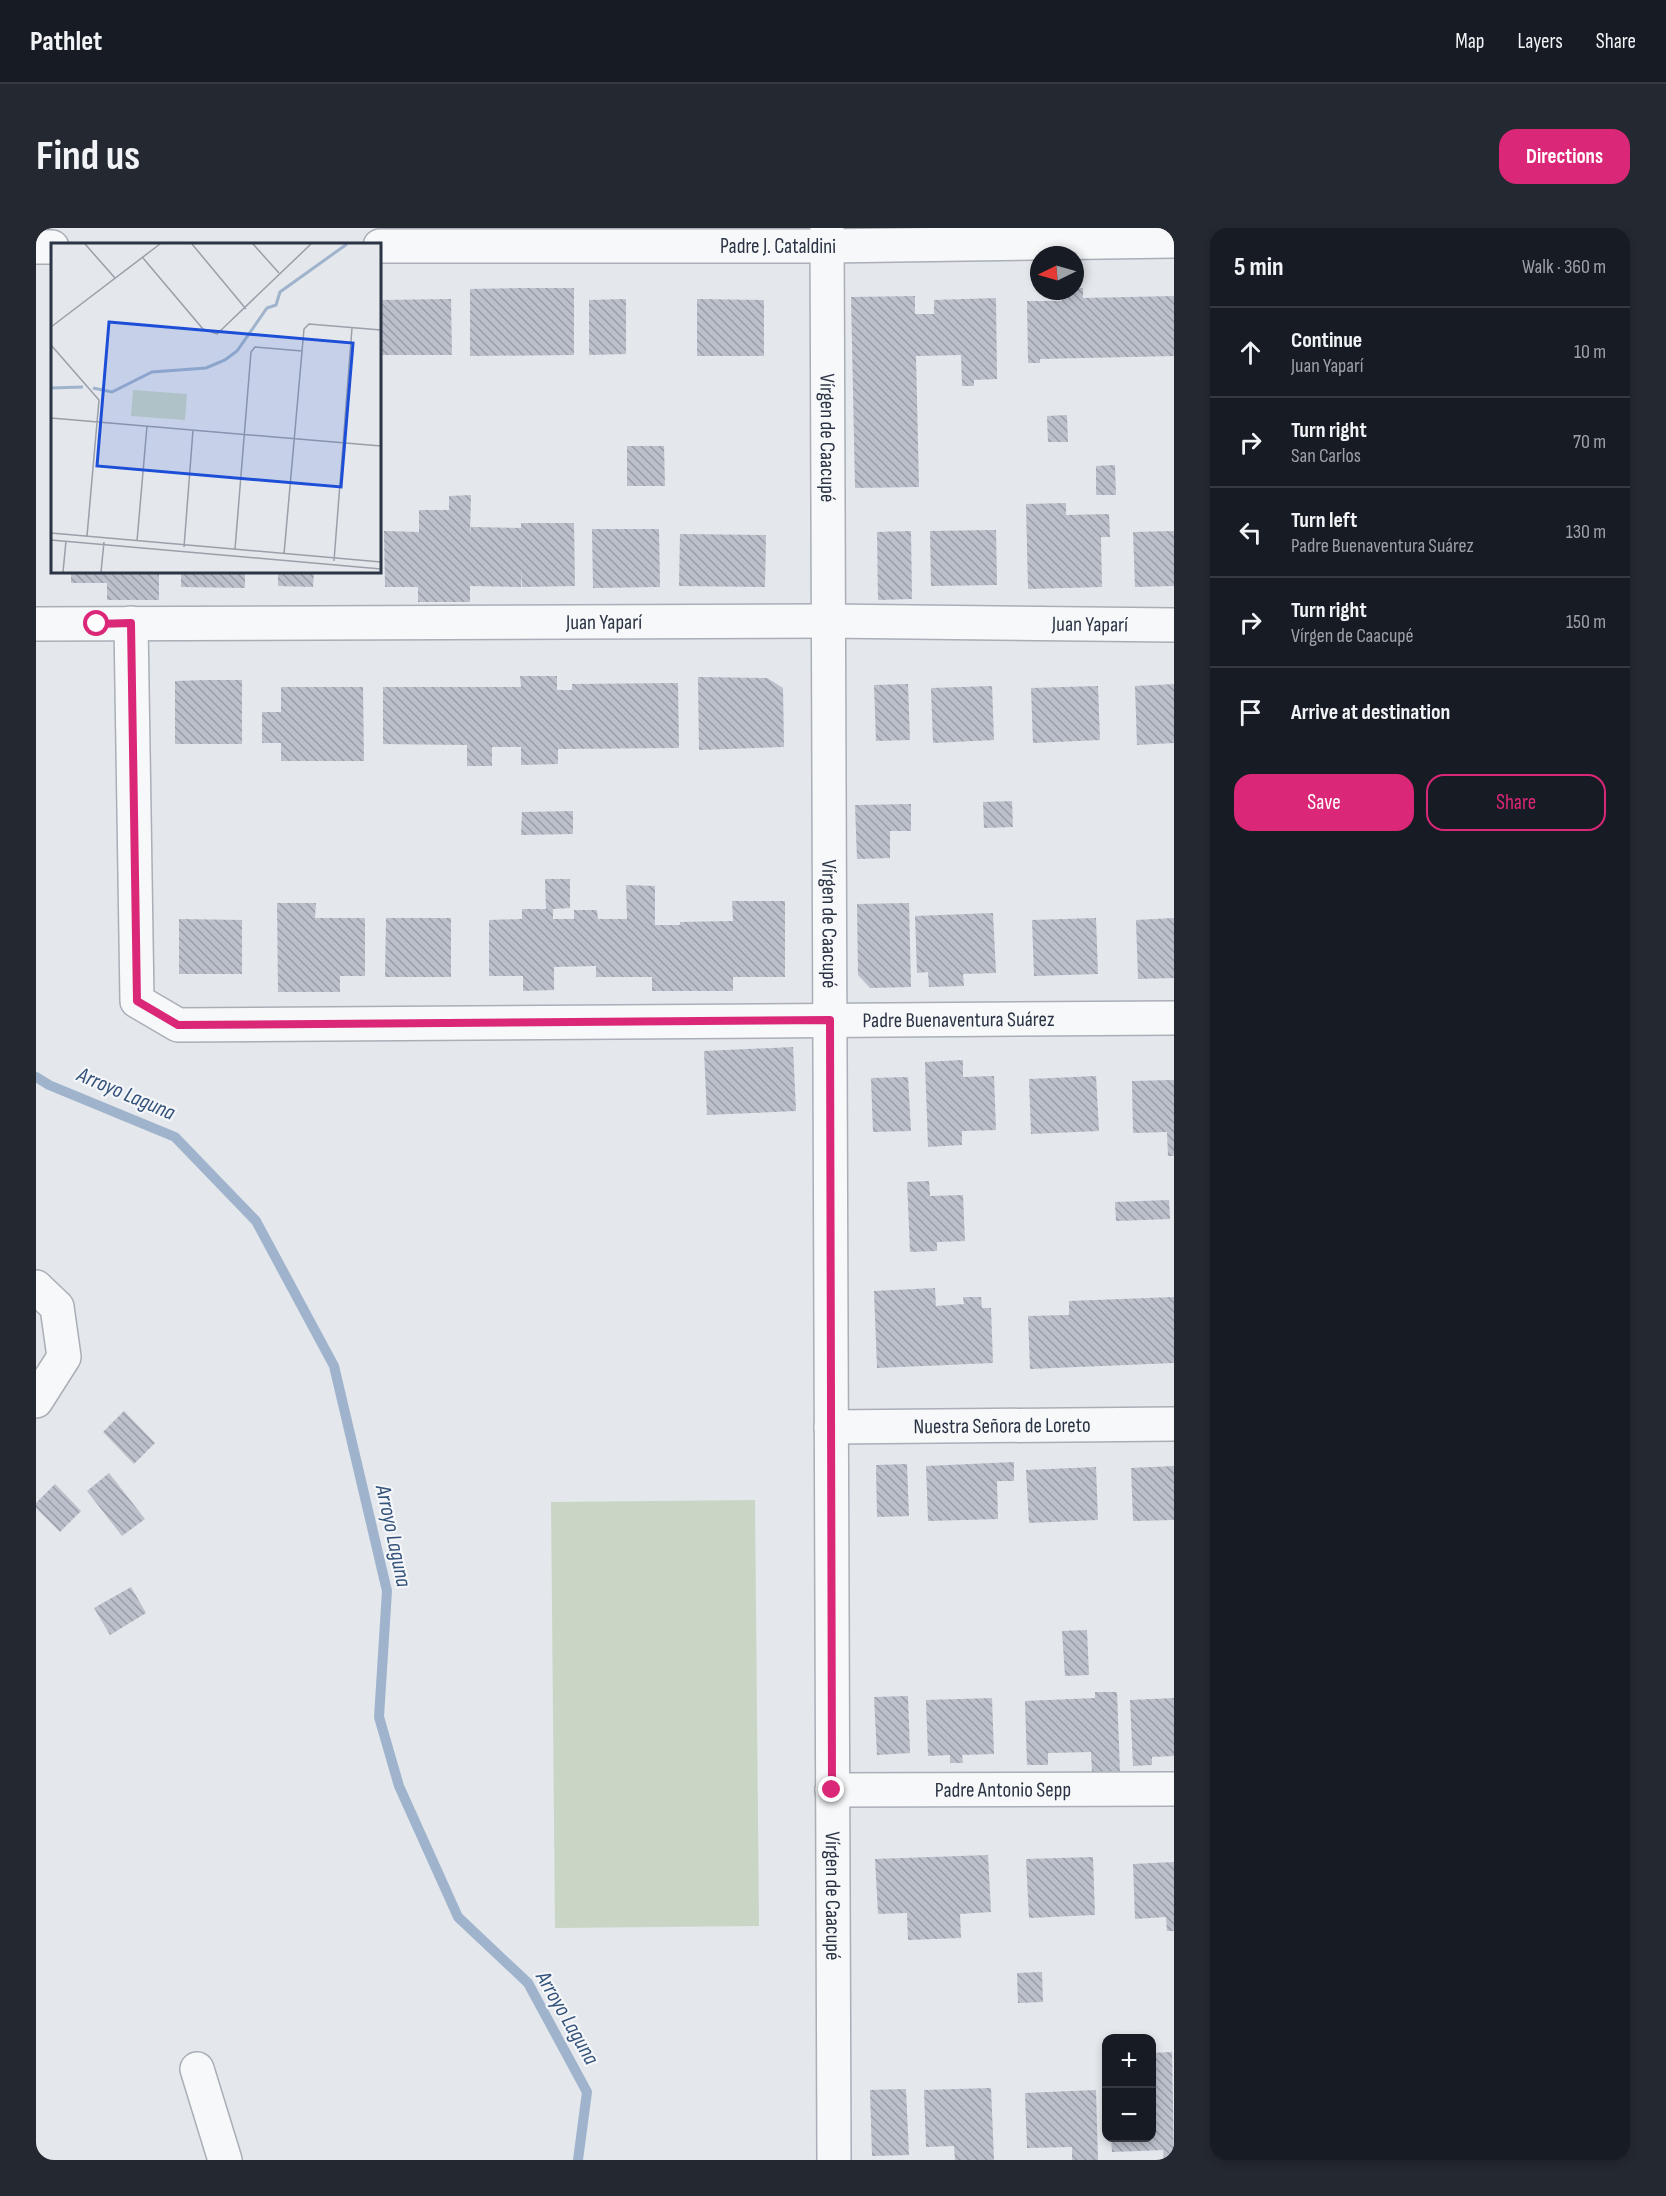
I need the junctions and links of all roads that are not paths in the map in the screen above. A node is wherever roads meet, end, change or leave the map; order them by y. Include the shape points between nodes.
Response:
1 (827, 237) edge
2 (1174, 241) edge
3 (381, 246) edge
4 (828, 621) junction
5 (131, 623) junction
6 (36, 624) edge
7 (1174, 625) edge
8 (1174, 1018) edge
9 (830, 1020) junction
10 (36, 1287) edge
11 (36, 1401) edge
12 (1174, 1424) edge
13 (831, 1426) junction
14 (832, 1790) junction
15 (1174, 1790) edge
16 (197, 2069) dead end
17 (225, 2160) edge
18 (834, 2160) edge

1 - 2 street, Padre J. Cataldini
1 - 3 street, Padre J. Cataldini
1 - 4 street, Vírgen de Caacupé
4 - 5 street, Juan Yaparí
4 - 7 street, Juan Yaparí
4 - 9 street, Vírgen de Caacupé
5 - 6 street, Juan Yaparí
5 - 9 street, Padre Buenaventura Suárez via 137,1001 178,1025
8 - 9 street, Padre Buenaventura Suárez
9 - 13 street, Vírgen de Caacupé
10 - 11 street via 57,1307 64,1357
12 - 13 street, Nuestra Señora de Loreto
13 - 14 street, Vírgen de Caacupé
14 - 15 street, Padre Antonio Sepp
14 - 18 street, Vírgen de Caacupé
16 - 17 street

